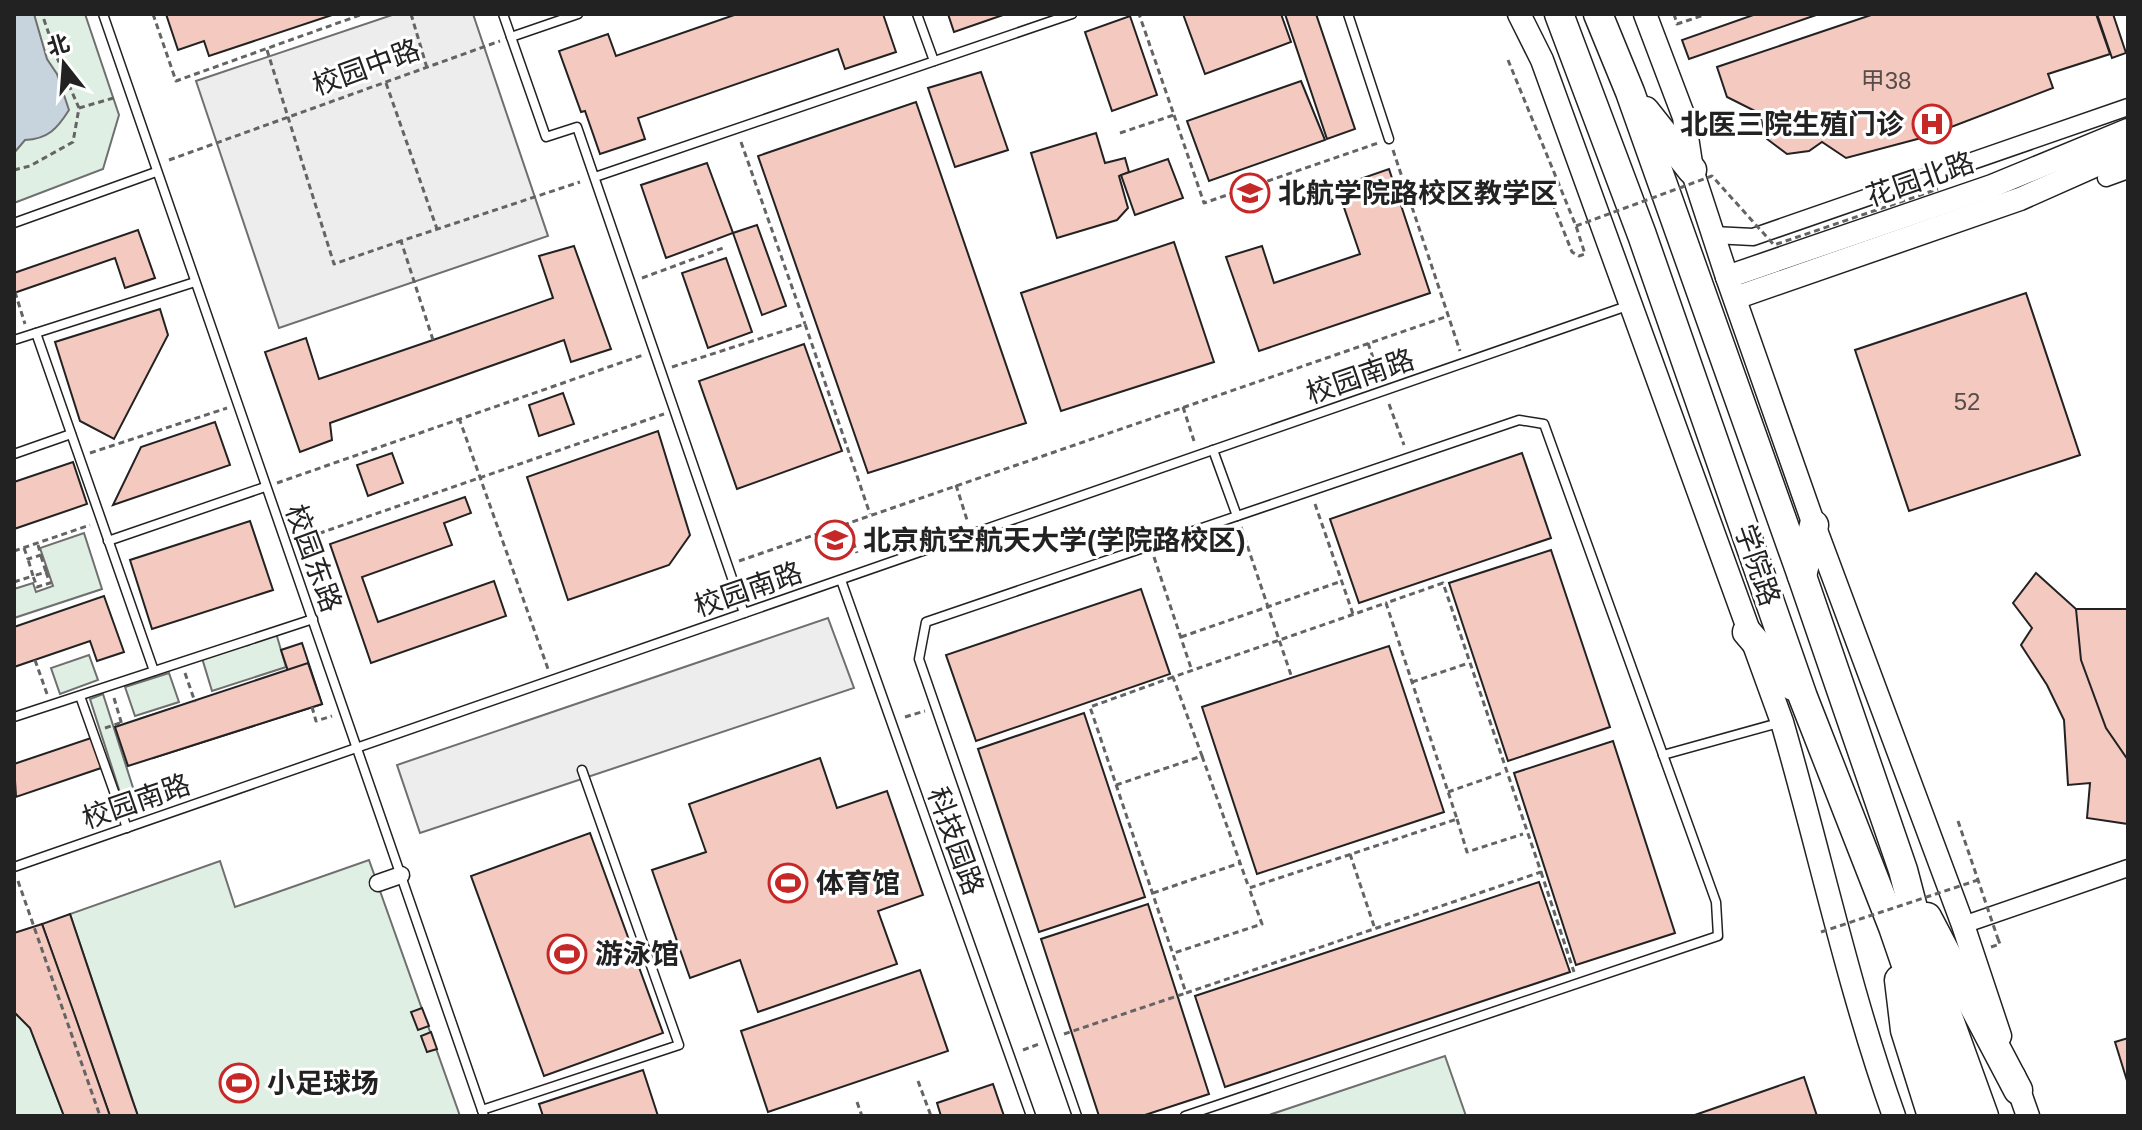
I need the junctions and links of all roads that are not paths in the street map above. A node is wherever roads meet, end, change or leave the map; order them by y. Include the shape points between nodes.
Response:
1 (103, 14) edge
2 (503, 14) edge
3 (578, 14) edge
4 (917, 14) edge
5 (1072, 14) edge
6 (1348, 14) edge
7 (1519, 14) edge
8 (1559, 14) edge
9 (1598, 14) edge
10 (1645, 14) edge
11 (511, 37) junction
12 (934, 61) junction
13 (1630, 92) junction
14 (2128, 107) edge
15 (2128, 130) edge
16 (1389, 139) road end
17 (2128, 151) edge
18 (1692, 170) junction
19 (2128, 170) edge
20 (156, 172) junction
21 (595, 177) junction
22 (2106, 178) dead end
23 (14, 223) edge
24 (1713, 235) junction
25 (195, 282) junction
26 (1731, 287) junction
27 (1632, 304) junction
28 (32, 334) junction
29 (14, 340) edge
30 (71, 434) junction
31 (1213, 450) junction
32 (14, 454) edge
33 (265, 487) junction
34 (1237, 516) junction
35 (1814, 525) junction
36 (108, 541) junction
37 (1802, 576) junction
38 (841, 580) junction
39 (744, 613) junction
40 (313, 619) junction
41 (1747, 632) junction
42 (154, 671) junction
43 (80, 696) junction
44 (1803, 697) junction
45 (14, 717) edge
46 (1782, 722) junction
47 (358, 747) junction
48 (1663, 755) junction
49 (582, 770) dead end
50 (127, 828) junction
51 (14, 868) edge
52 (2128, 868) edge
53 (1903, 870) junction
54 (401, 875) junction
55 (378, 883) dead end
56 (1963, 925) junction
57 (1893, 927) junction
58 (2023, 1103) edge
59 (483, 1113) edge
60 (1031, 1116) edge
61 (1077, 1116) edge
62 (1185, 1116) edge
63 (1894, 1116) edge
64 (1932, 1116) edge
65 (1958, 1116) edge
66 (1984, 1116) edge

1 - 20 lane, 校园东路
2 - 11 lane
3 - 11 lane
4 - 12 lane
5 - 12 lane
6 - 16 lane
7 - 27 street, 学院路 via 1542,60
8 - 44 highway, 学院路
9 - 13 highway, 学院路
10 - 18 street via 1684,117
11 - 21 lane via 546,137 577,127
12 - 21 lane
13 - 18 highway
13 - 37 highway, 学院路
14 - 24 street via 1753,237
15 - 26 street, 花园北路
17 - 26 street, 花园北路 via 2020,199
18 - 24 street
19 - 22 street
20 - 23 lane
20 - 25 lane, 校园东路
21 - 39 lane
24 - 26 street
25 - 28 lane
25 - 33 lane, 校园东路
26 - 35 street
27 - 31 lane, 校园南路
27 - 41 street, 学院路
28 - 29 lane
28 - 30 lane
30 - 32 lane
30 - 36 lane
31 - 34 lane
31 - 38 lane, 校园南路
33 - 36 lane
33 - 40 lane, 校园东路
34 - 48 lane via 1519,420 1544,424
34 - 61 lane via 926,622 919,659
35 - 37 highway
35 - 56 street
36 - 42 lane
37 - 53 highway, 学院路
38 - 39 lane, 校园南路
38 - 60 lane, 科技园路
39 - 47 lane, 校园南路
40 - 42 lane
40 - 47 lane, 校园东路
41 - 44 highway
41 - 46 street, 学院路
42 - 43 lane
43 - 45 lane
43 - 50 lane
44 - 57 highway, 学院路
46 - 48 lane
46 - 63 street, 学院路 via 1866,1036
47 - 50 lane, 校园南路
47 - 54 lane, 校园东路
48 - 62 lane via 1716,902 1718,936
49 - 59 lane via 679,1045
50 - 51 lane, 校园南路
52 - 56 street
53 - 58 highway
53 - 66 highway, 学院路 via 1924,950
54 - 55 street
54 - 59 lane, 校园东路
56 - 58 street
57 - 64 highway via 1905,1030
57 - 65 highway, 学院路

